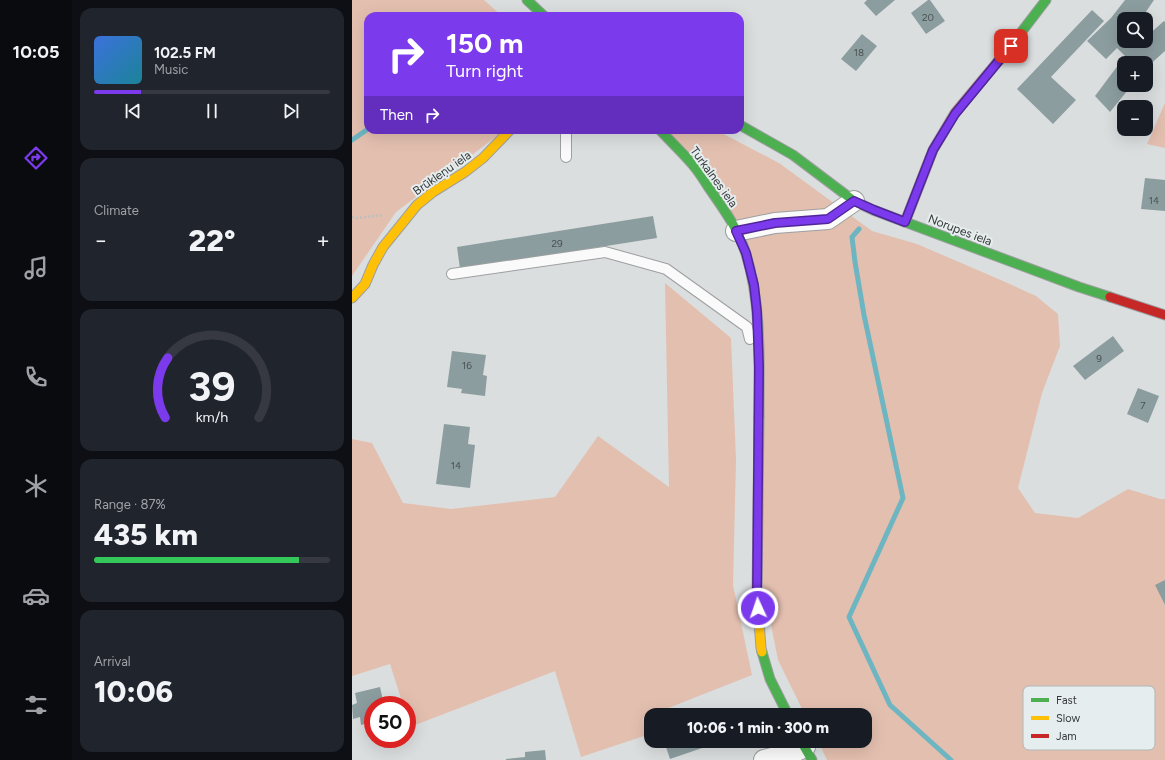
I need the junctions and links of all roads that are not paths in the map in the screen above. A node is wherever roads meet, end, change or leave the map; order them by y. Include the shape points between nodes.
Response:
1 (527, 0) edge
2 (1046, 0) edge
3 (540, 12) edge
4 (744, 127) edge
5 (506, 134) edge
6 (566, 134) edge
7 (664, 134) edge
8 (566, 158) dead end
9 (854, 201) junction
10 (905, 222) junction
11 (736, 231) junction
12 (452, 274) dead end
13 (352, 298) edge
14 (1165, 315) edge
15 (759, 367) junction
16 (784, 708) edge
17 (806, 749) edge
18 (764, 760) edge

1 - 3 street
2 - 10 street via 955,114 933,150
4 - 9 street, Norupes iela via 793,155
5 - 13 street, Brūkleņu iela via 483,158 417,205 383,247 365,284
6 - 8 lane
7 - 11 street, Turkalnes iela via 694,166
9 - 10 street, Norupes iela
9 - 11 street via 828,219 775,223
10 - 14 street, Norupes iela via 1072,284
11 - 15 street, Turkalnes iela via 746,253 754,285
12 - 15 lane via 606,252 666,269 747,327
15 - 16 street, Turkalnes iela via 757,595 761,648 770,679
17 - 18 street

